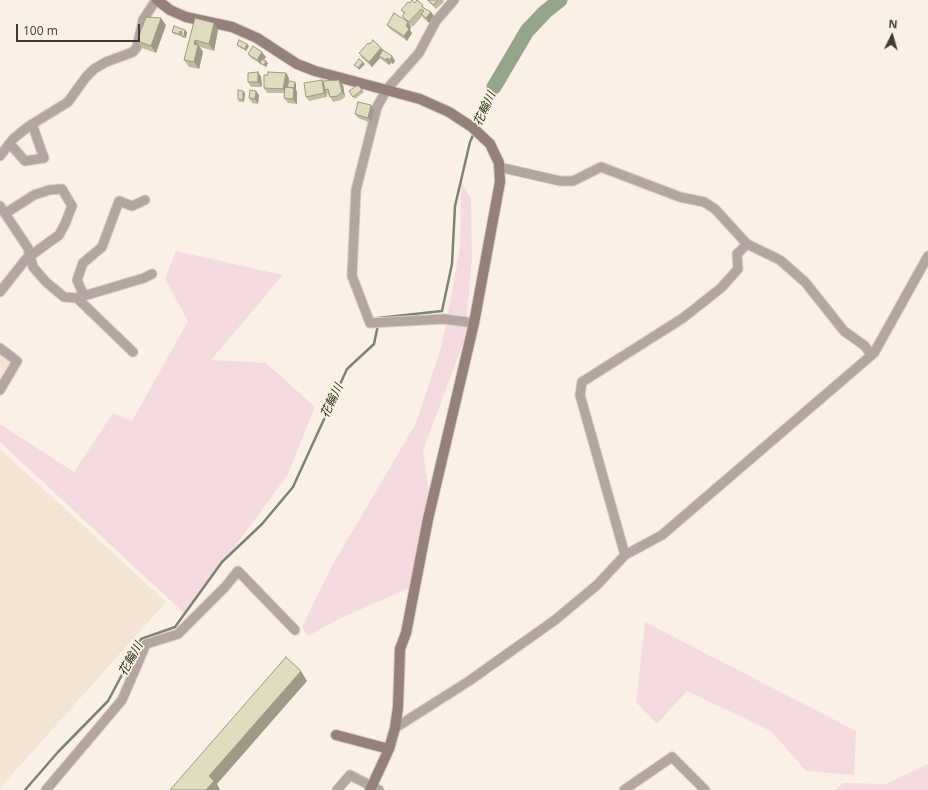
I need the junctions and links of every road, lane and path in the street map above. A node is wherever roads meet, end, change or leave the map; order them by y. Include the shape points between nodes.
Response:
1 (156, 0) edge
2 (454, 0) edge
3 (387, 89) junction
4 (32, 124) junction
5 (10, 144) junction
6 (0, 156) edge
7 (500, 167) junction
8 (145, 200) dead end
9 (0, 206) edge
10 (6, 213) junction
11 (747, 244) junction
12 (30, 256) junction
13 (928, 256) edge
14 (152, 274) dead end
15 (0, 292) edge
16 (80, 297) junction
17 (474, 324) junction
18 (0, 348) edge
19 (133, 352) dead end
20 (871, 355) junction
21 (0, 390) edge
22 (625, 555) junction
23 (295, 630) dead end
24 (395, 728) junction
25 (336, 735) dead end
26 (388, 749) junction
27 (373, 788) edge
28 (46, 790) edge
29 (337, 790) edge
30 (624, 790) edge
31 (705, 790) edge

1 - 3 street via 186,17 232,27 303,66
1 - 4 street via 143,20 137,47 133,52 94,69 68,102
2 - 3 street via 436,21 419,53
3 - 7 street via 420,99 449,112 472,127 490,144
3 - 17 street via 377,107 356,190 352,276 370,323 444,318
4 - 5 street
4 - 5 street via 44,158 25,161
5 - 6 street
7 - 11 street via 560,182 573,182 601,167 610,169 680,197 704,202 715,209
7 - 17 street via 500,182
8 - 16 street via 132,206 119,201 102,247 83,264 77,280
9 - 10 street
10 - 12 street via 28,248
10 - 12 street via 34,195 49,190 62,189 72,206 59,235
11 - 20 street via 780,260 805,282 844,331 865,346
11 - 22 street via 737,254 738,269 721,288 683,318 582,382 580,395
12 - 15 street
12 - 16 street via 33,267 64,297
13 - 20 street
14 - 16 street
16 - 19 street
17 - 24 street via 428,519 406,633 400,649
18 - 21 street via 17,361
20 - 22 street via 662,535
22 - 24 street via 597,585 555,620 469,681
23 - 28 street via 238,571 178,634 146,644 122,700
24 - 26 street
25 - 26 street
26 - 27 street
27 - 29 street via 350,774
30 - 31 street via 672,757

